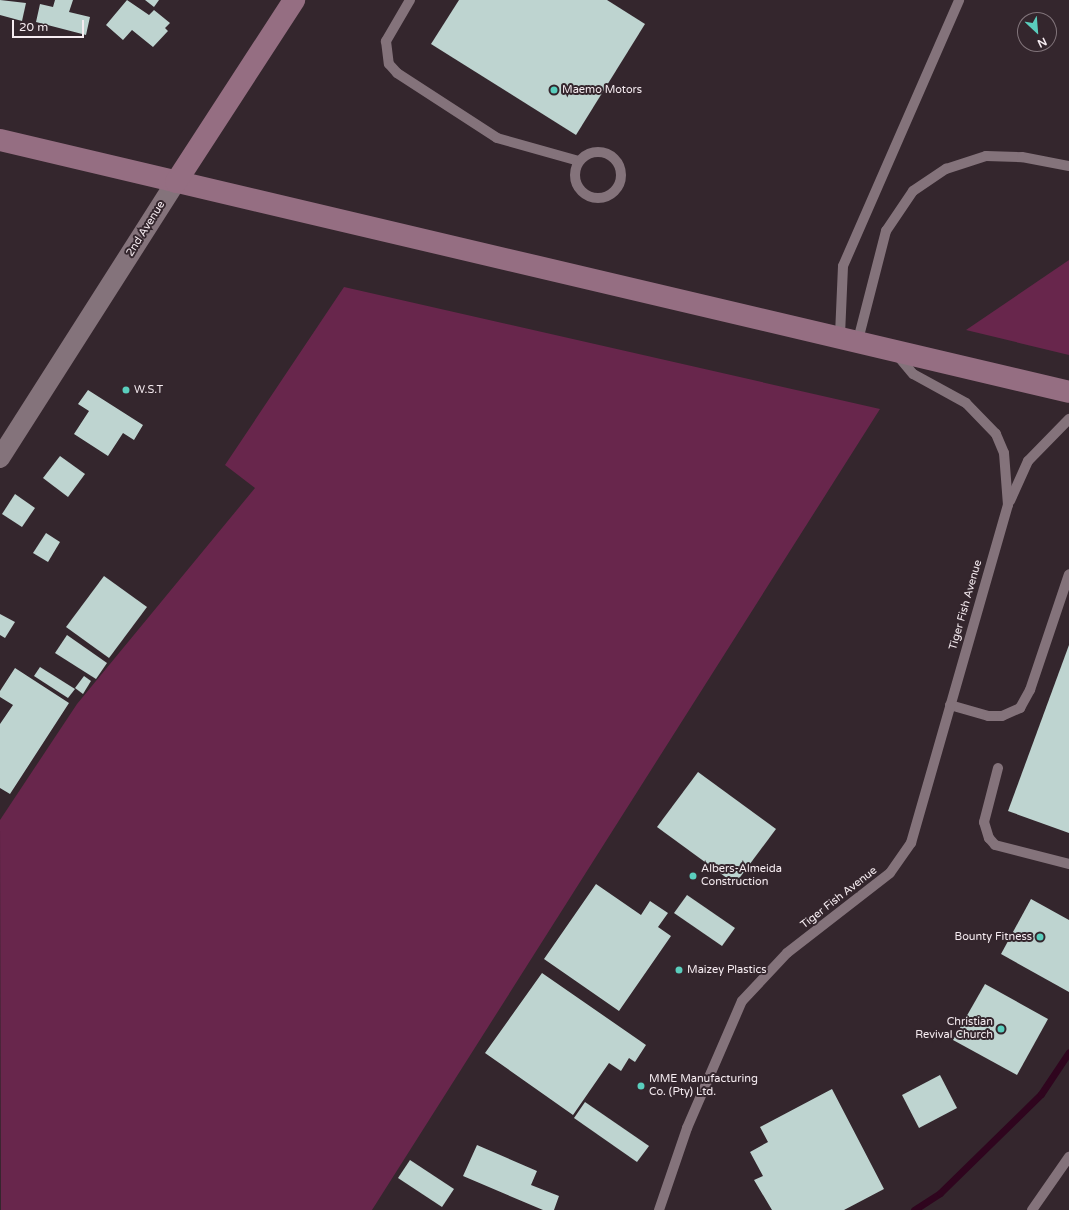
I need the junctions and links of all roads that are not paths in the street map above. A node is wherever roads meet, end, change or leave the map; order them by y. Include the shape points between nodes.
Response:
1 (294, 0) edge
2 (410, 0) edge
3 (959, 0) edge
4 (0, 140) edge
5 (579, 161) junction
6 (1069, 166) edge
7 (176, 182) junction
8 (849, 338) junction
9 (890, 347) junction
10 (1069, 392) edge
11 (1069, 419) edge
12 (0, 458) edge
13 (999, 533) junction
14 (1069, 574) edge
15 (950, 705) junction
16 (998, 768) dead end
17 (1069, 864) edge
18 (1069, 1157) edge
19 (659, 1210) edge
20 (1032, 1210) edge

1 - 7 main road, 2nd Avenue
2 - 5 lane via 386,41 389,64 397,73 497,138
3 - 8 lane via 843,266
4 - 7 main road
5 - 5 lane via 596,151 616,159 622,179 618,188 610,196 589,197 575,182
6 - 8 lane via 1022,157 986,156 946,169 913,191 886,231
7 - 8 main road via 552,272
7 - 12 street, 2nd Avenue
8 - 9 main road
9 - 10 main road
9 - 13 lane via 913,374 966,404 996,434 1008,475 1008,505
11 - 13 lane via 1028,462
13 - 15 lane, Tiger Fish Avenue
14 - 15 lane via 1030,690 1020,708 1002,716 988,716
15 - 19 lane, Tiger Fish Avenue via 911,843 890,873 787,953 742,1002 688,1128
16 - 17 lane via 984,822 989,838 995,845
18 - 20 lane

